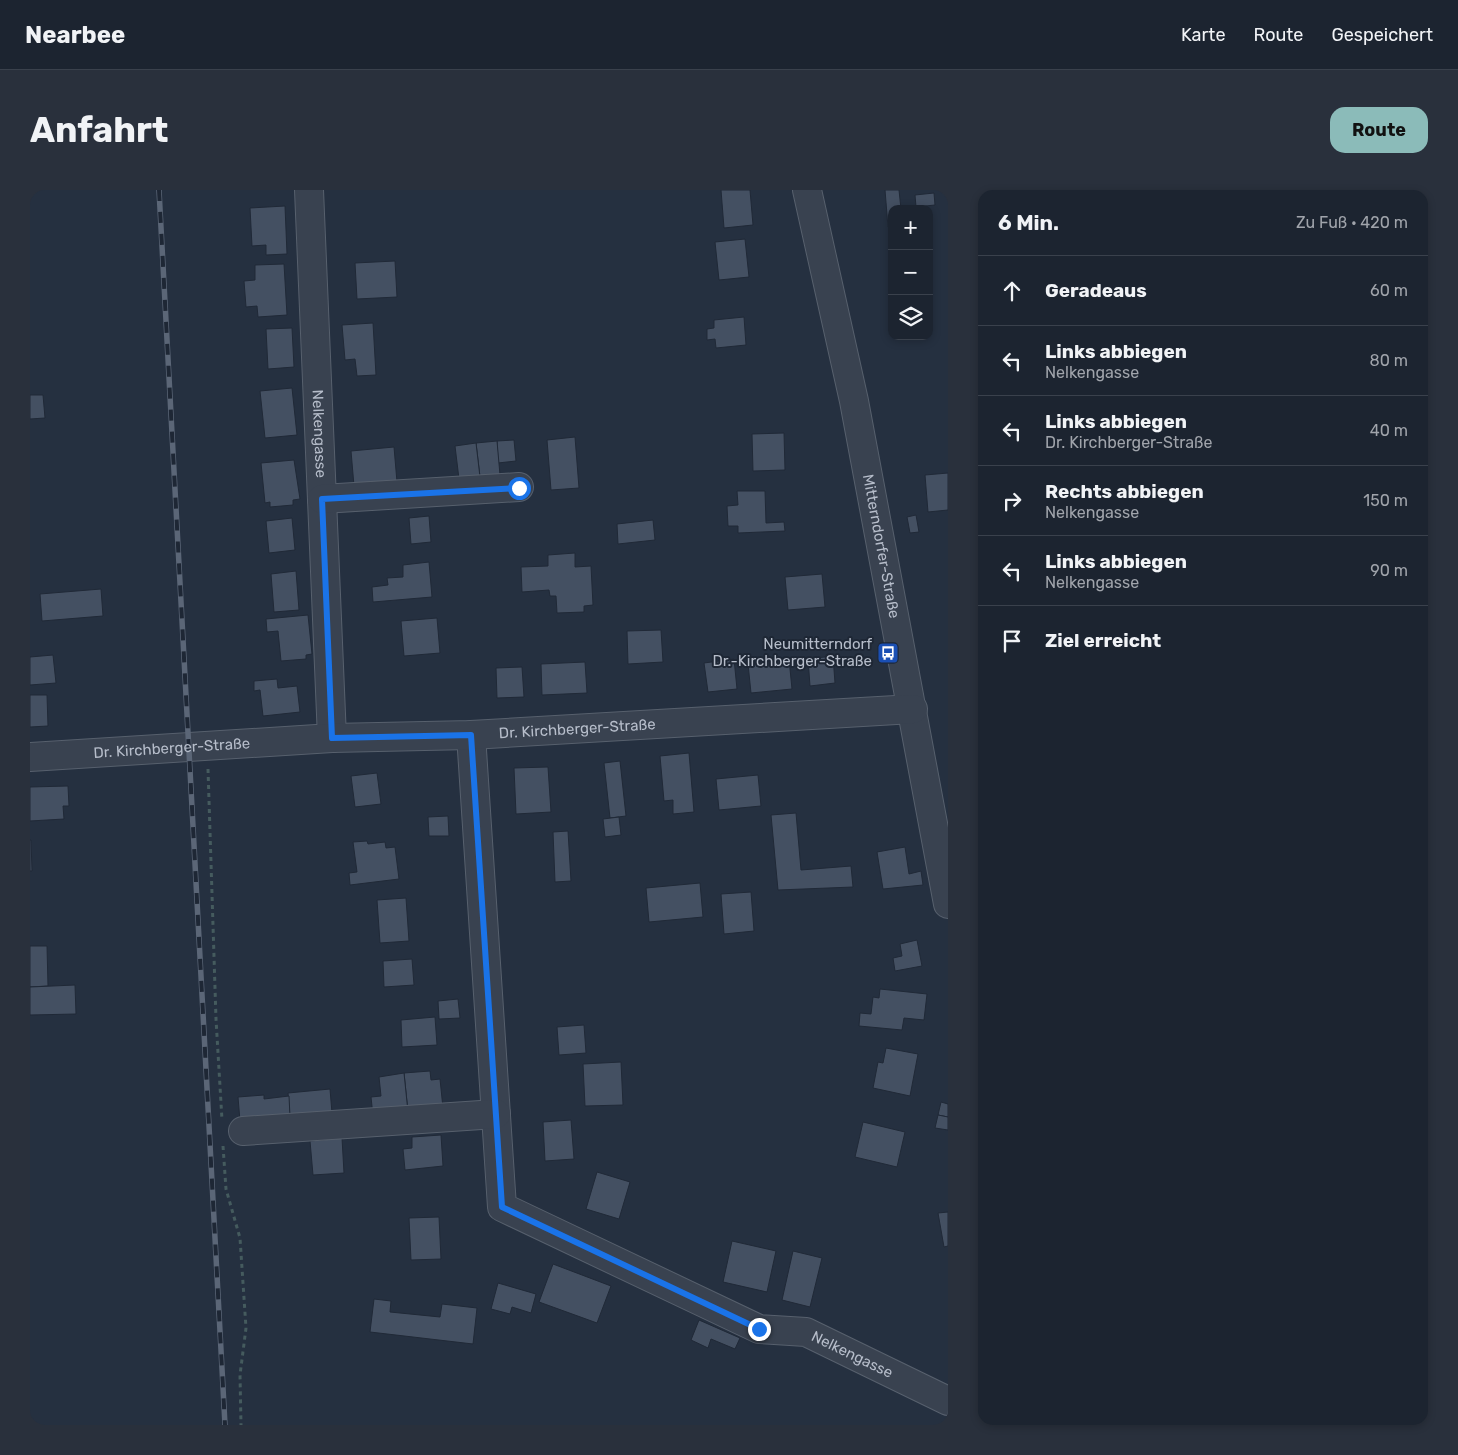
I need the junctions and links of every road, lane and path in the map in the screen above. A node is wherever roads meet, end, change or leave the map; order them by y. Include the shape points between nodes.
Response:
1 (309, 190) edge
2 (807, 190) edge
3 (519, 488) dead end
4 (322, 499) junction
5 (913, 709) junction
6 (471, 735) junction
7 (332, 738) junction
8 (229, 746) junction
9 (30, 757) edge
10 (948, 904) edge
11 (496, 1114) junction
12 (229, 1132) junction
13 (948, 1401) edge
14 (241, 1425) edge

1 - 4 street, Nelkengasse
2 - 5 street, Mitterndorfer-Straße via 854,401
3 - 4 street
4 - 7 street, Nelkengasse
5 - 6 street, Dr. Kirchberger-Straße
5 - 10 street, Mitterndorfer-Straße
6 - 7 street, Dr. Kirchberger-Straße
6 - 11 street, Nelkengasse
7 - 8 street, Dr. Kirchberger-Straße
8 - 9 street, Dr. Kirchberger-Straße
8 - 12 path via 208,766 215,991
11 - 12 street
11 - 13 street, Nelkengasse via 502,1207 759,1329 806,1332
12 - 14 path via 226,1190 240,1238 246,1328 240,1374

